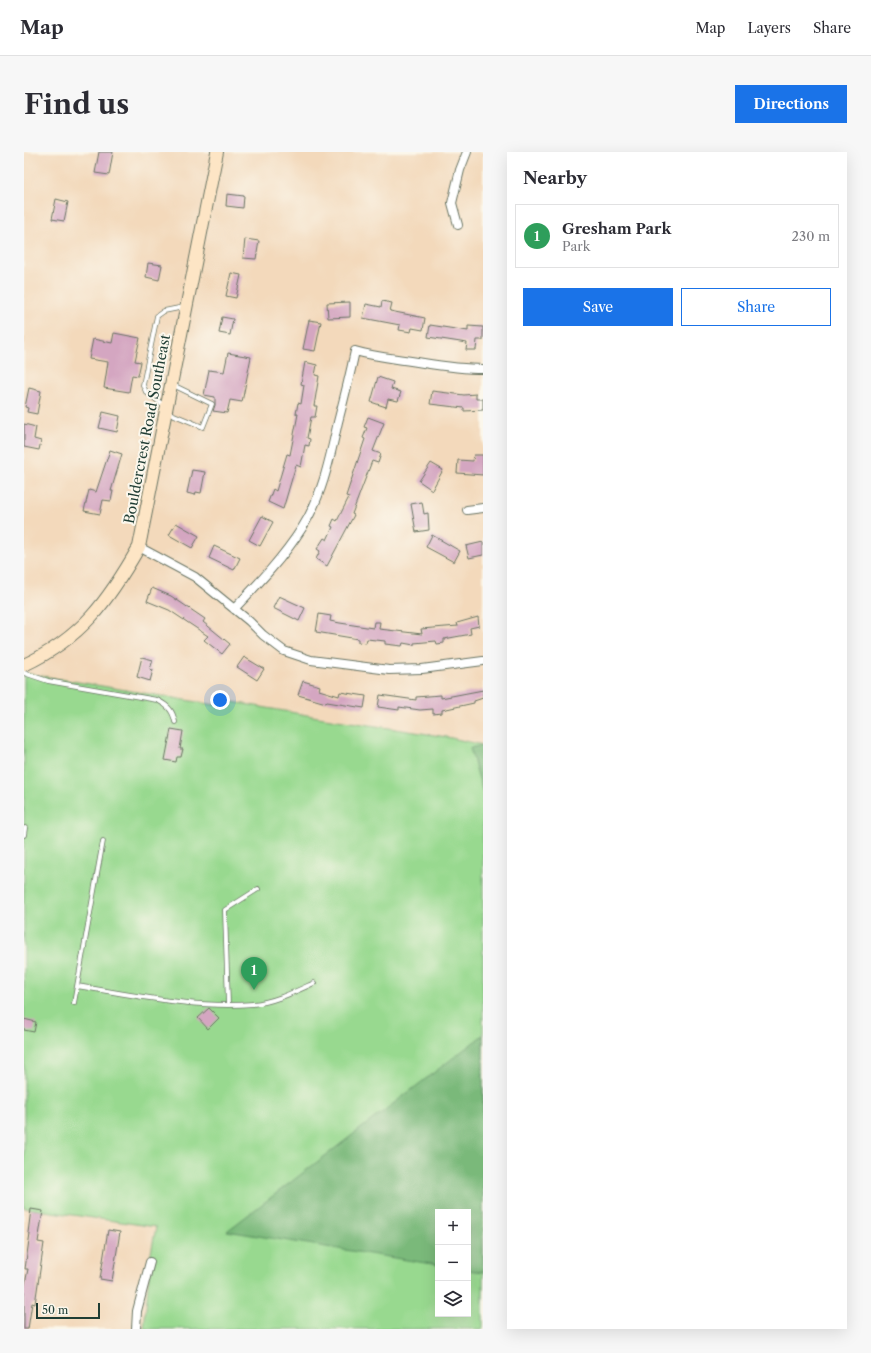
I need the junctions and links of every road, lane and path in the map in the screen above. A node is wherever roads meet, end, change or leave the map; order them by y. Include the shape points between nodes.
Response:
1 (217, 152) edge
2 (467, 152) edge
3 (458, 225) dead end
4 (187, 306) junction
5 (483, 369) edge
6 (171, 384) junction
7 (166, 409) junction
8 (483, 508) edge
9 (467, 510) dead end
10 (139, 547) junction
11 (234, 609) junction
12 (483, 661) edge
13 (24, 665) edge
14 (24, 673) edge
15 (175, 722) dead end
16 (25, 828) dead end
17 (24, 835) edge
18 (103, 841) dead end
19 (258, 889) dead end
20 (314, 983) dead end
21 (77, 986) junction
22 (74, 1004) dead end
23 (228, 1004) junction
24 (150, 1262) dead end
25 (136, 1329) edge

1 - 4 street, Bouldercrest Road Southeast
2 - 3 street via 452,203
4 - 6 street, Bouldercrest Road Southeast
4 - 7 lane via 164,311 157,316 143,385 146,392
5 - 11 street via 444,368 355,351 323,484 315,504 302,528 268,572
6 - 7 street, Bouldercrest Road Southeast
6 - 7 lane via 212,404 203,427
7 - 10 street, Bouldercrest Road Southeast
8 - 9 street
10 - 11 street via 195,577
10 - 13 street, Bouldercrest Road Southeast via 117,585 93,617 45,655
11 - 12 street via 284,651 311,660 389,670
14 - 15 lane via 48,681 157,700 170,709
16 - 17 lane
18 - 21 lane
19 - 23 lane via 225,910
20 - 23 lane via 286,996 254,1004
21 - 22 lane
21 - 23 lane via 172,1000
24 - 25 street via 137,1310

